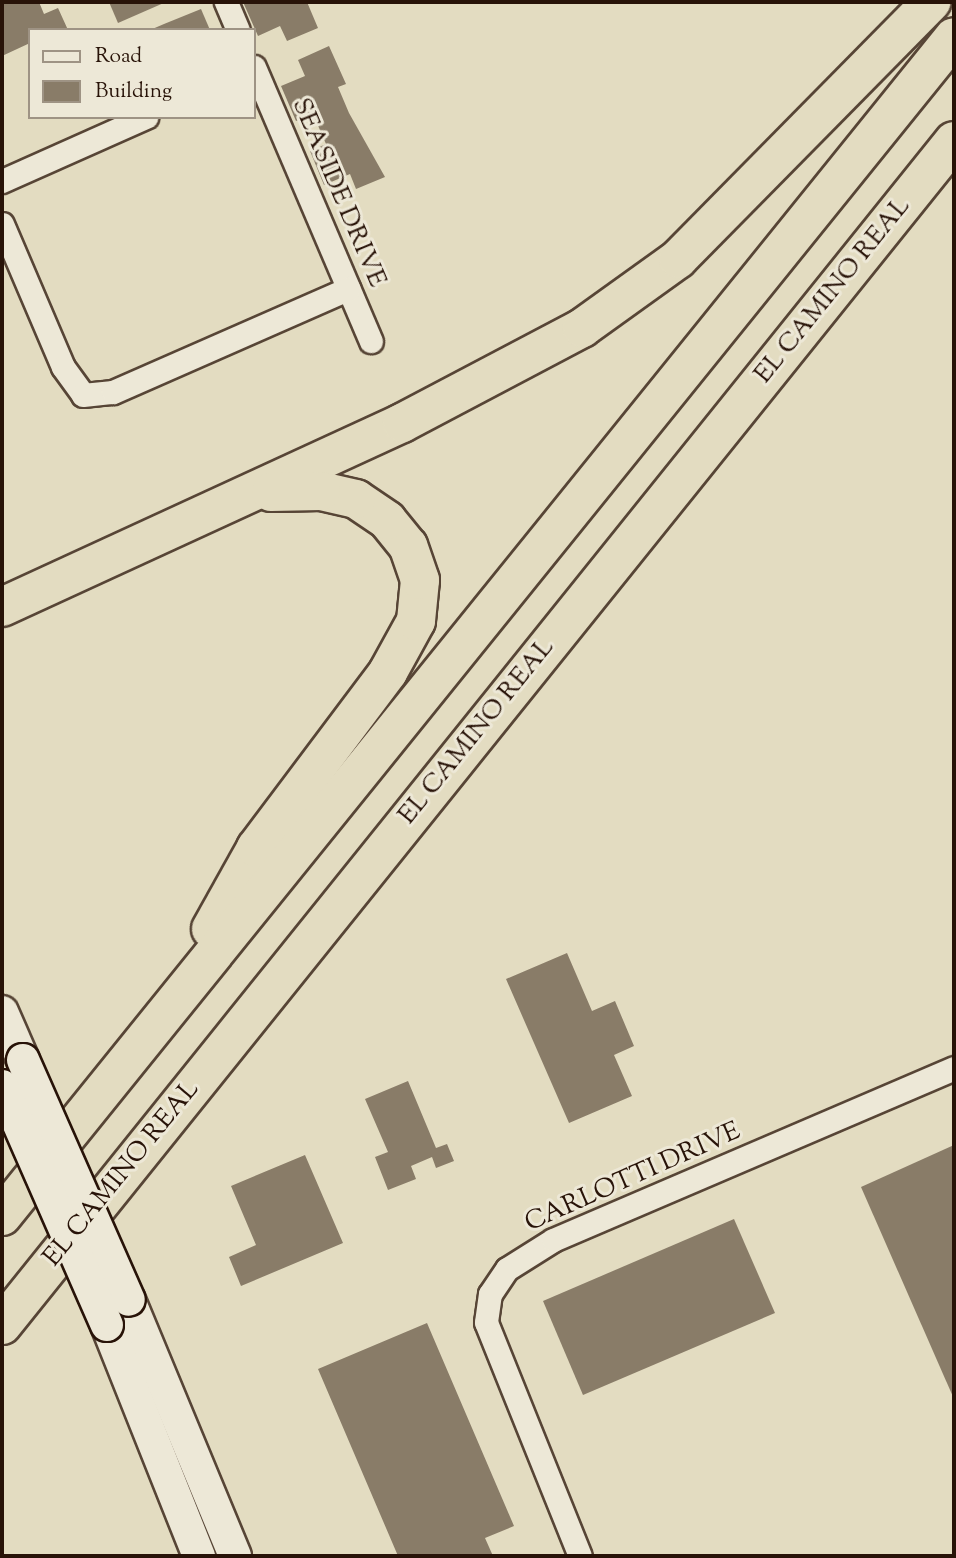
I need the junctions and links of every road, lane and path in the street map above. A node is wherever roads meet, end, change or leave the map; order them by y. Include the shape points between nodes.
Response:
1 (226, 2) edge
2 (932, 2) edge
3 (237, 28) edge
4 (954, 37) edge
5 (256, 75) edge
6 (142, 119) edge
7 (954, 141) edge
8 (2, 181) edge
9 (2, 225) edge
10 (348, 289) junction
11 (371, 341) dead end
12 (258, 492) junction
13 (2, 607) edge
14 (168, 1008) junction
15 (2, 1012) edge
16 (954, 1068) edge
17 (2, 1086) edge
18 (2, 1216) edge
19 (2, 1325) edge
20 (199, 1556) edge
21 (235, 1556) edge
22 (580, 1556) edge

1 - 3 street
2 - 12 highway via 678,259 505,374
4 - 14 highway
5 - 10 street, SEASIDE DRIVE
6 - 8 street
7 - 19 highway, EL CAMINO REAL
9 - 10 street via 63,367 83,395 113,392
10 - 11 street, SEASIDE DRIVE
12 - 13 highway
12 - 14 highway via 332,493 356,499 387,520 408,546 420,580 416,621 388,672 256,848
14 - 18 highway
15 - 21 main road, bridge
16 - 22 street, CARLOTTI DRIVE via 553,1240 507,1269 490,1294 486,1322
17 - 20 main road, bridge via 107,1325

